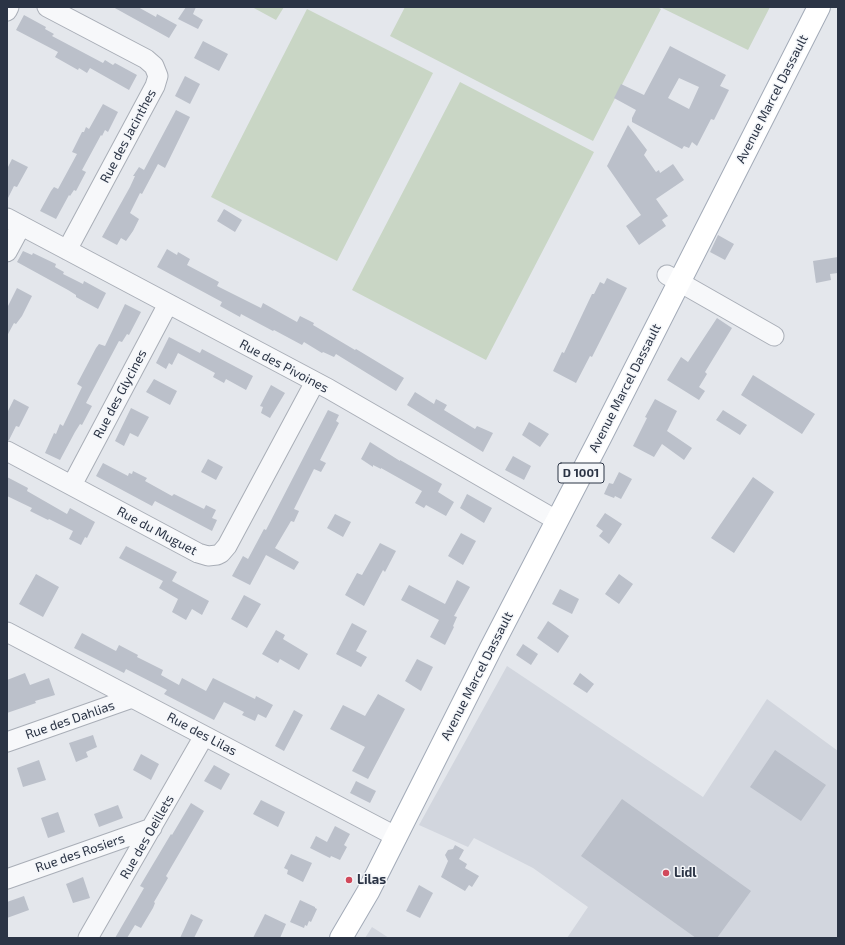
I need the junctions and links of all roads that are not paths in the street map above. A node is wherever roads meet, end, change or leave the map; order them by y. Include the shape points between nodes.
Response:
1 (9, 7) edge
2 (46, 7) edge
3 (804, 7) edge
4 (819, 7) edge
5 (7, 11) edge
6 (14, 222) edge
7 (68, 250) junction
8 (7, 252) edge
9 (673, 278) junction
10 (168, 304) junction
11 (774, 336) dead end
12 (315, 382) junction
13 (7, 450) edge
14 (72, 485) junction
15 (552, 518) junction
16 (7, 632) edge
17 (132, 698) junction
18 (204, 736) junction
19 (7, 742) edge
20 (152, 828) junction
21 (391, 834) junction
22 (7, 879) edge
23 (88, 938) edge
24 (334, 938) edge
25 (341, 938) edge

1 - 5 street
2 - 7 street, Rue des Jacinthes via 146,59 154,66 158,76
3 - 9 main road, Avenue Marcel Dassault / D 1001
4 - 9 main road, Avenue Marcel Dassault / D 1001
6 - 7 street, Rue des Pivoines
6 - 8 street
7 - 10 street, Rue des Pivoines
9 - 11 street
9 - 15 main road, Avenue Marcel Dassault / D 1001
10 - 12 street, Rue des Pivoines
10 - 14 street, Rue des Glycines
12 - 14 street, Rue du Muguet via 226,546 217,556 198,553
12 - 15 street, Rue des Pivoines
13 - 14 street, Rue du Muguet
15 - 21 main road, Avenue Marcel Dassault / D 1001
16 - 17 street, Rue des Lilas
17 - 18 street, Rue des Lilas
17 - 19 street, Rue des Dahlias
18 - 20 street, Rue des Oeillets
18 - 21 street, Rue des Lilas
20 - 22 street, Rue des Rosiers
20 - 23 street, Rue des Oeillets
21 - 24 main road, Avenue Marcel Dassault / D 1001 via 358,886
21 - 25 main road, Avenue Marcel Dassault / D 1001 via 368,892

